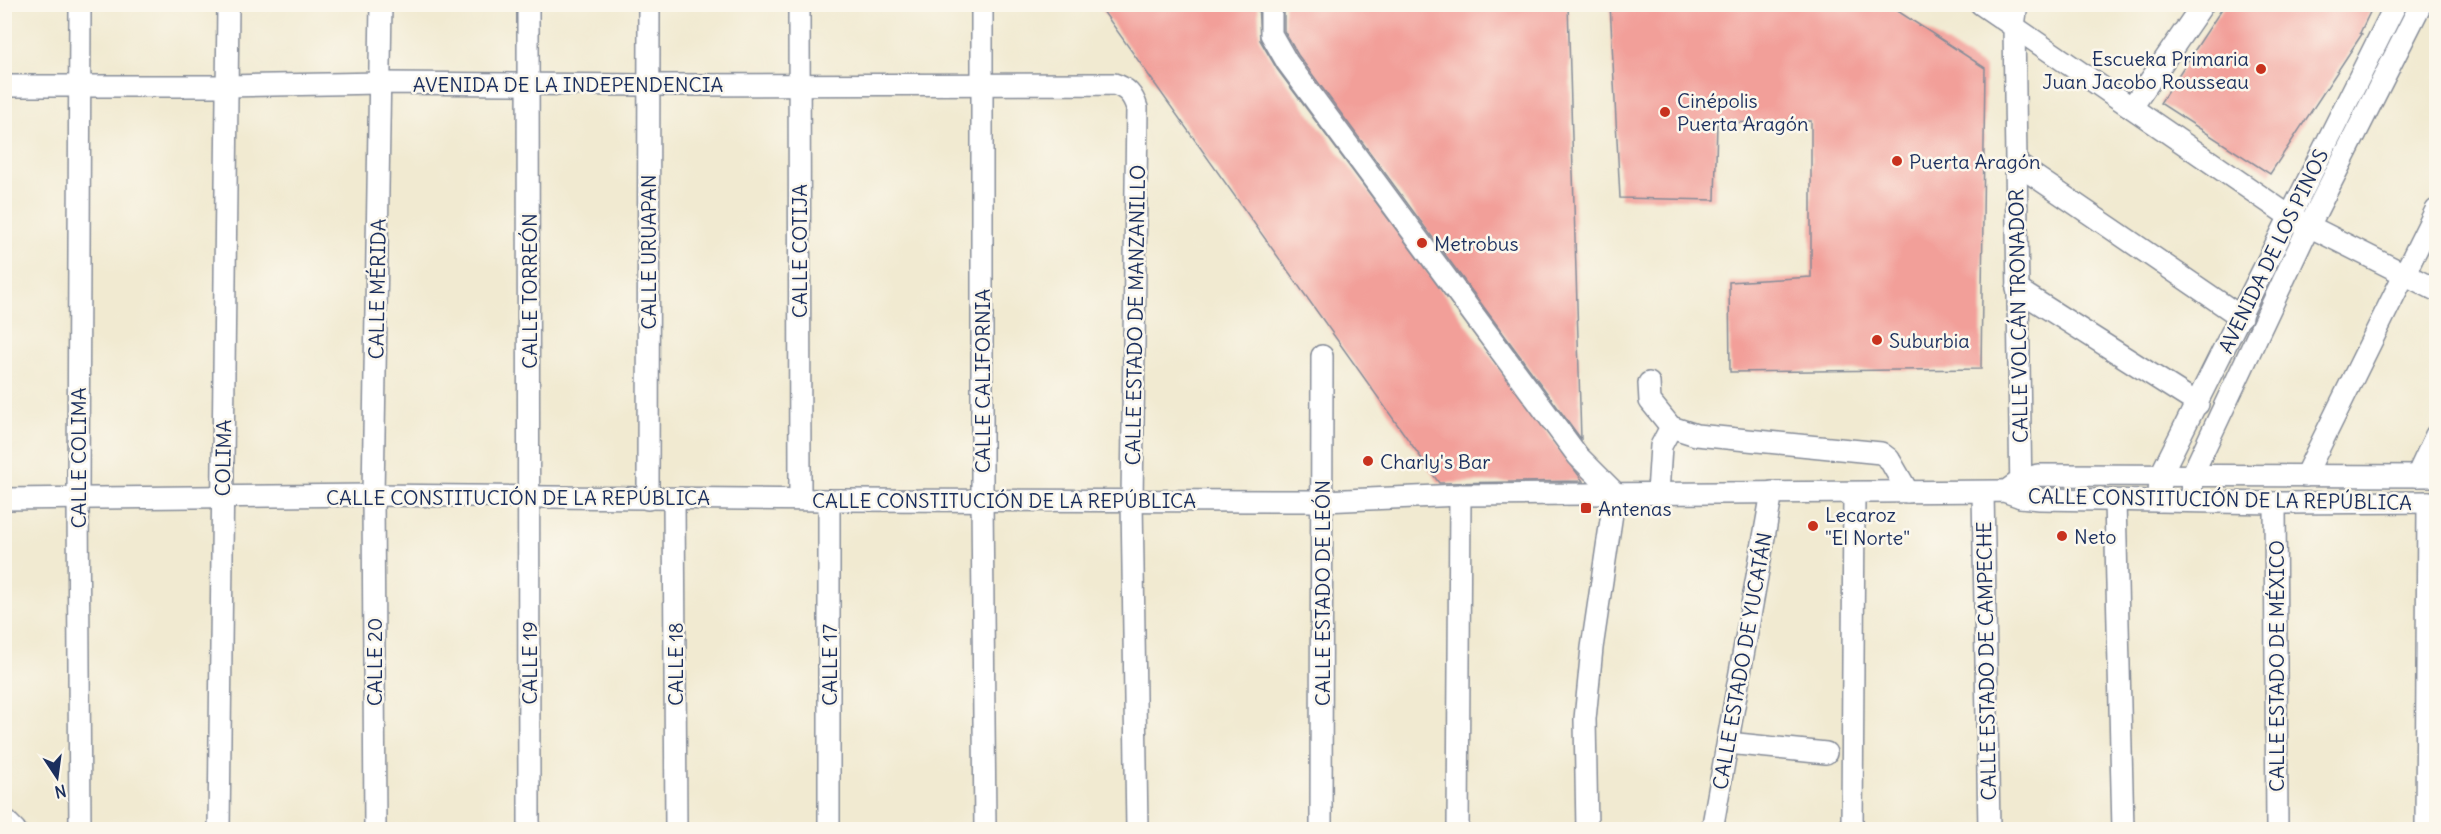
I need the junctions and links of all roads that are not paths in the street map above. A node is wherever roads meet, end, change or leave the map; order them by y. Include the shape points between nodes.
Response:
1 (80, 4) edge
2 (228, 4) edge
3 (381, 4) edge
4 (528, 4) edge
5 (648, 4) edge
6 (799, 4) edge
7 (982, 4) edge
8 (1271, 4) edge
9 (1982, 4) edge
10 (2017, 4) edge
11 (2203, 4) edge
12 (2396, 4) edge
13 (2421, 4) edge
14 (2014, 26) junction
15 (381, 82) junction
16 (983, 83) junction
17 (528, 84) junction
18 (649, 85) junction
19 (799, 85) junction
20 (4, 86) edge
21 (80, 86) junction
22 (227, 86) junction
23 (1129, 91) joint
24 (2132, 107) junction
25 (2017, 164) junction
26 (2436, 210) edge
27 (2289, 216) junction
28 (2309, 226) junction
29 (2405, 274) junction
30 (2016, 289) junction
31 (2436, 290) edge
32 (2241, 317) junction
33 (1322, 357) dead end
34 (1649, 383) dead end
35 (2198, 404) junction
36 (1671, 427) junction
37 (2436, 435) edge
38 (2161, 474) junction
39 (2192, 475) junction
40 (2305, 476) junction
41 (2426, 476) edge
42 (2015, 490) junction
43 (1772, 492) junction
44 (1908, 492) junction
45 (1983, 492) junction
46 (1615, 493) junction
47 (1658, 493) junction
48 (1854, 493) junction
49 (373, 495) junction
50 (1460, 495) junction
51 (223, 497) junction
52 (528, 497) junction
53 (800, 498) junction
54 (4, 499) edge
55 (78, 499) junction
56 (648, 499) junction
57 (674, 499) junction
58 (982, 499) junction
59 (829, 500) junction
60 (1132, 501) junction
61 (1323, 501) junction
62 (2115, 501) junction
63 (2158, 501) junction
64 (2190, 501) junction
65 (2432, 502) edge
66 (2275, 503) junction
67 (1728, 743) junction
68 (1826, 753) dead end
69 (4, 819) edge
70 (15, 830) edge
71 (80, 830) edge
72 (219, 830) edge
73 (375, 830) edge
74 (529, 830) edge
75 (676, 830) edge
76 (829, 830) edge
77 (985, 830) edge
78 (1137, 830) edge
79 (1321, 830) edge
80 (1458, 830) edge
81 (1587, 830) edge
82 (1712, 830) edge
83 (1852, 830) edge
84 (1989, 830) edge
85 (2123, 830) edge
86 (2277, 830) edge
87 (2426, 830) edge

1 - 21 street, CALLE COLIMA
2 - 22 street
3 - 15 street, CALLE MÉRIDA
4 - 17 street
5 - 18 street, CALLE URUAPAN
6 - 19 street, CALLE COTIJA
7 - 16 street, CALLE CALIFORNIA
8 - 46 street via 1271,34 1287,62 1578,456
9 - 14 street
10 - 14 street, CALLE VOLCÁN TRONADOR
11 - 24 street
12 - 27 street, AVENIDA DE LOS PINOS
13 - 28 street, AVENIDA DE LOS PINOS
14 - 24 street
14 - 25 street, CALLE VOLCÁN TRONADOR
15 - 17 street, AVENIDA DE LA INDEPENDENCIA
15 - 22 street, AVENIDA DE LA INDEPENDENCIA
15 - 49 street, CALLE MÉRIDA
16 - 19 street, AVENIDA DE LA INDEPENDENCIA
16 - 23 street, AVENIDA DE LA INDEPENDENCIA via 1114,84
16 - 58 street, CALLE CALIFORNIA
17 - 18 street, AVENIDA DE LA INDEPENDENCIA
17 - 52 street, CALLE TORREÓN
18 - 19 street, AVENIDA DE LA INDEPENDENCIA
18 - 56 street, CALLE URUAPAN
19 - 53 street, CALLE COTIJA
20 - 21 street, AVENIDA DE LA INDEPENDENCIA
21 - 22 street, AVENIDA DE LA INDEPENDENCIA
21 - 55 street, CALLE COLIMA
22 - 51 street, COLIMA
23 - 60 street, CALLE ESTADO DE MANZANILLO via 1137,108
24 - 27 street
25 - 30 street, CALLE VOLCÁN TRONADOR
25 - 32 street
26 - 29 street
27 - 28 street
27 - 32 street, AVENIDA DE LOS PINOS
28 - 29 street
28 - 39 street, AVENIDA DE LOS PINOS
29 - 31 street
29 - 40 street
30 - 35 street
30 - 42 street, CALLE VOLCÁN TRONADOR
32 - 35 street, AVENIDA DE LOS PINOS
33 - 61 street, CALLE ESTADO DE LEÓN
34 - 36 street via 1650,401
35 - 38 street, AVENIDA DE LOS PINOS
36 - 44 street via 1696,435 1881,453 1889,459
36 - 47 street via 1661,446
37 - 41 street
38 - 39 street, CALLE CONSTITUCIÓN DE LA REPÚBLICA
38 - 42 street, CALLE CONSTITUCIÓN DE LA REPÚBLICA via 2038,475
38 - 63 street, AVENIDA DE LOS PINOS
39 - 40 street, CALLE CONSTITUCIÓN DE LA REPÚBLICA
39 - 64 street, AVENIDA DE LOS PINOS
40 - 41 street, CALLE CONSTITUCIÓN DE LA REPÚBLICA
42 - 45 street, CALLE CONSTITUCIÓN DE LA REPÚBLICA
42 - 62 street, CALLE CONSTITUCIÓN DE LA REPÚBLICA
43 - 47 street, CALLE CONSTITUCIÓN DE LA REPÚBLICA
43 - 48 street, CALLE CONSTITUCIÓN DE LA REPÚBLICA
43 - 67 street, CALLE ESTADO DE YUCATÁN
44 - 45 street, CALLE CONSTITUCIÓN DE LA REPÚBLICA
44 - 48 street, CALLE CONSTITUCIÓN DE LA REPÚBLICA
45 - 84 street, CALLE ESTADO DE CAMPECHE
46 - 47 street, CALLE CONSTITUCIÓN DE LA REPÚBLICA
46 - 50 street, CALLE CONSTITUCIÓN DE LA REPÚBLICA
46 - 81 street via 1585,719
48 - 83 street
49 - 51 street, CALLE CONSTITUCIÓN DE LA REPÚBLICA
49 - 52 street, CALLE CONSTITUCIÓN DE LA REPÚBLICA
49 - 73 street, CALLE 20
50 - 61 street, CALLE CONSTITUCIÓN DE LA REPÚBLICA
50 - 80 street
51 - 55 street, CALLE CONSTITUCIÓN DE LA REPÚBLICA
51 - 72 street, COLIMA
52 - 56 street, CALLE CONSTITUCIÓN DE LA REPÚBLICA
52 - 74 street, CALLE 19
53 - 57 street, CALLE CONSTITUCIÓN DE LA REPÚBLICA
53 - 59 street, CALLE CONSTITUCIÓN DE LA REPÚBLICA
54 - 55 street, CALLE CONSTITUCIÓN DE LA REPÚBLICA
55 - 71 street, CALLE COLIMA
56 - 57 street, CALLE CONSTITUCIÓN DE LA REPÚBLICA
57 - 75 street, CALLE 18
58 - 59 street, CALLE CONSTITUCIÓN DE LA REPÚBLICA
58 - 60 street, CALLE CONSTITUCIÓN DE LA REPÚBLICA
58 - 77 street, CALLE CALIFORNIA
59 - 76 street, CALLE 17
60 - 61 street, CALLE CONSTITUCIÓN DE LA REPÚBLICA
60 - 78 street, CALLE ESTADO DE MANZANILLO
61 - 79 street, CALLE ESTADO DE LEÓN
62 - 63 street, CALLE CONSTITUCIÓN DE LA REPÚBLICA
62 - 85 street
63 - 64 street, CALLE CONSTITUCIÓN DE LA REPÚBLICA
64 - 66 street, CALLE CONSTITUCIÓN DE LA REPÚBLICA
65 - 66 street, CALLE CONSTITUCIÓN DE LA REPÚBLICA
65 - 87 street
66 - 86 street, CALLE ESTADO DE MÉXICO
67 - 68 street
67 - 82 street, CALLE ESTADO DE YUCATÁN
69 - 70 street

